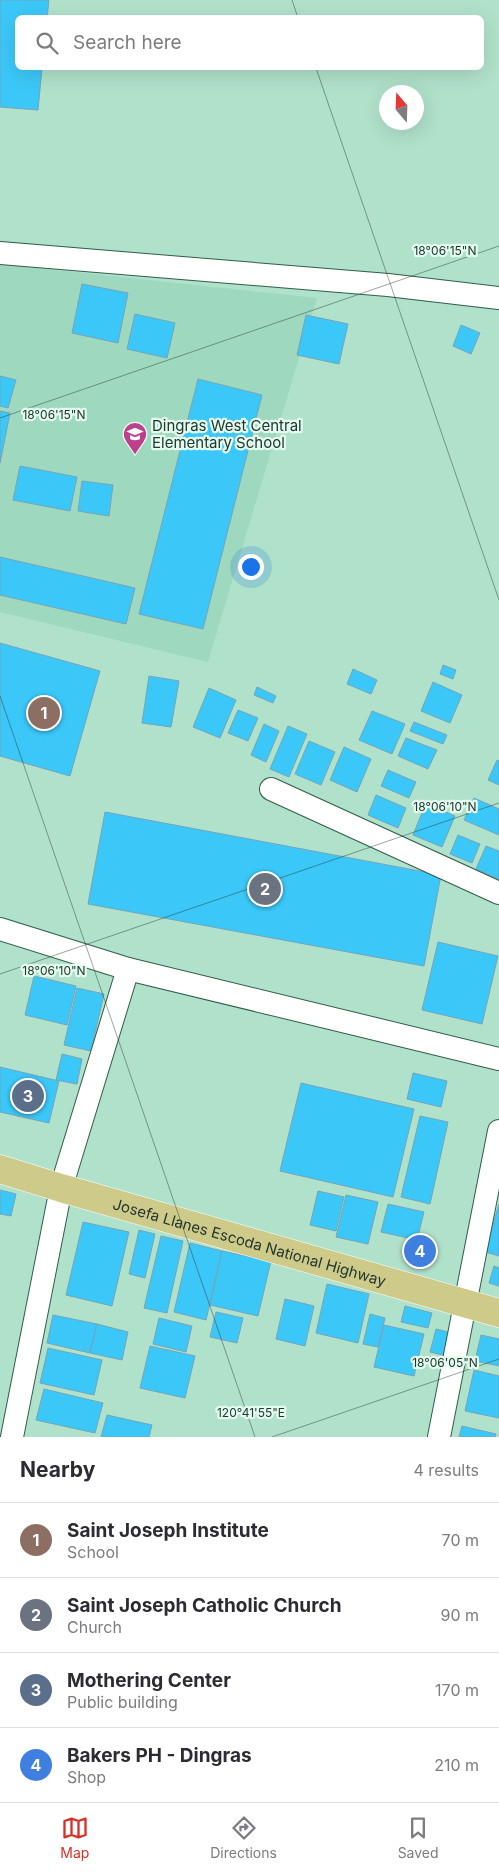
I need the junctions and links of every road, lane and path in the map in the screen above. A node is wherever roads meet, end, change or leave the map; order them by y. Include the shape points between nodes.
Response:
1 (0, 253) edge
2 (499, 298) edge
3 (271, 789) dead end
4 (499, 893) edge
5 (0, 930) edge
6 (128, 969) junction
7 (499, 1059) edge
8 (499, 1131) edge
9 (0, 1169) edge
10 (61, 1188) junction
11 (466, 1304) junction
12 (499, 1313) edge
13 (12, 1437) edge
14 (440, 1437) edge

1 - 2 street via 388,285
3 - 4 street
5 - 6 street
6 - 7 street
6 - 10 street
8 - 11 street
9 - 10 main road, Josefa Llanes Escoda National Highway
10 - 11 main road, Josefa Llanes Escoda National Highway
10 - 13 street
11 - 12 main road, Josefa Llanes Escoda National Highway
11 - 14 street

